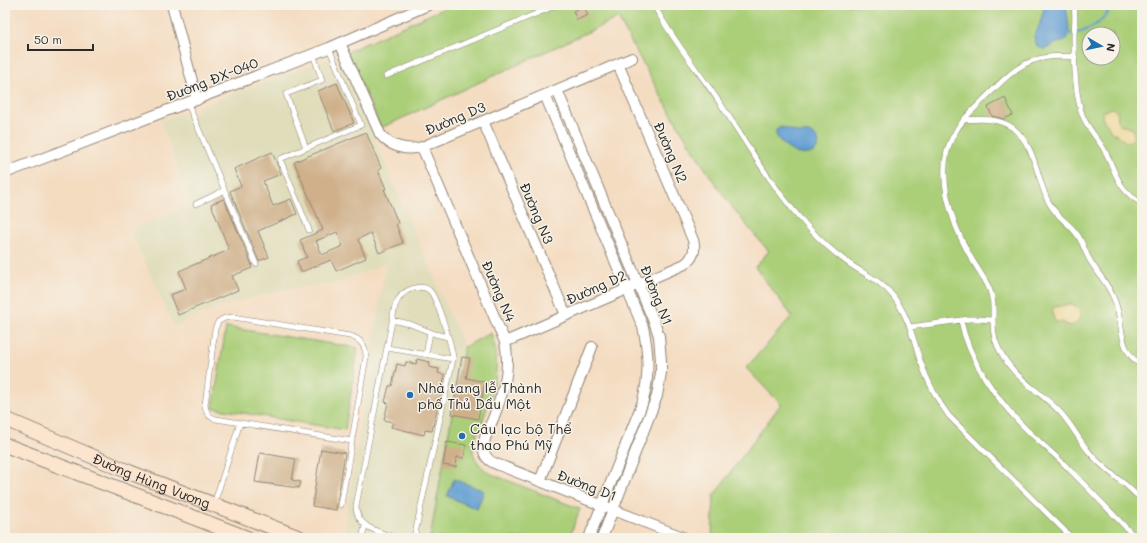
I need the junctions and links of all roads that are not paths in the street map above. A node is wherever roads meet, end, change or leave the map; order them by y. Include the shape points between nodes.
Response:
1 (172, 5) edge
2 (428, 5) edge
3 (557, 5) edge
4 (654, 5) edge
5 (1074, 5) edge
6 (340, 44) junction
7 (329, 48) junction
8 (313, 54) junction
9 (1075, 57) junction
10 (632, 58) dead end
11 (618, 64) junction
12 (386, 76) dead end
13 (556, 90) junction
14 (545, 94) junction
15 (192, 102) junction
16 (963, 120) junction
17 (483, 121) junction
18 (422, 147) junction
19 (306, 148) junction
20 (5, 173) edge
21 (225, 190) junction
22 (1142, 203) edge
23 (196, 204) dead end
24 (309, 230) dead end
25 (694, 252) joint
26 (256, 264) dead end
27 (638, 284) junction
28 (626, 289) junction
29 (566, 315) junction
30 (392, 320) junction
31 (992, 320) junction
32 (961, 321) junction
33 (910, 327) junction
34 (430, 332) junction
35 (448, 336) junction
36 (506, 342) junction
37 (592, 347) dead end
38 (387, 348) junction
39 (426, 355) junction
40 (453, 359) junction
41 (1142, 366) edge
42 (5, 419) edge
43 (240, 423) junction
44 (352, 441) junction
45 (5, 445) edge
46 (484, 452) joint
47 (540, 481) junction
48 (1142, 500) edge
49 (214, 505) junction
50 (341, 505) dead end
51 (602, 505) junction
52 (613, 510) junction
53 (365, 526) junction
54 (247, 538) edge
55 (300, 538) edge
56 (362, 538) edge
57 (396, 538) edge
58 (414, 538) edge
59 (589, 538) edge
60 (602, 538) edge
61 (685, 538) edge
62 (1072, 538) edge
63 (1136, 538) edge

1 - 15 street
2 - 6 street, Đường ĐX-040
3 - 12 lane
4 - 33 lane via 749,149 798,216 833,251 886,288 898,303
5 - 9 lane
6 - 7 street, Đường ĐX-040
6 - 18 street, Đường D3 via 382,137 399,147
7 - 8 street, Đường ĐX-040
7 - 19 lane via 361,125
8 - 15 street, Đường ĐX-040
8 - 19 lane via 322,80 286,94
9 - 16 lane via 1044,57 1016,69
9 - 22 lane via 1079,104 1085,120 1106,152 1120,183 1130,196
10 - 11 street, Đường D3
11 - 13 street, Đường D3
11 - 25 street, Đường N2 via 693,240
13 - 14 street, Đường D3
13 - 27 street, Đường N1
14 - 17 street, Đường D3
14 - 28 street, Đường N1
15 - 20 street, Đường ĐX-040
15 - 21 lane
16 - 31 lane via 948,146 944,164 948,201 956,228 968,254 990,289
16 - 41 lane via 985,119 1000,122 1022,138 1049,202 1060,218 1079,236 1088,257 1110,291 1119,314 1124,345 1131,357
17 - 18 street, Đường D3
17 - 29 street, Đường N3
18 - 36 street, Đường N4
19 - 24 lane via 280,159
21 - 23 lane
21 - 26 lane
25 - 27 street, Đường D2 via 685,264
27 - 28 street, Đường D2
27 - 52 street, Đường N1 via 655,324 661,373 654,407
28 - 29 street, Đường D2
28 - 51 street, Đường N1 via 643,327 648,377 642,404
29 - 36 street, Đường D2
30 - 34 lane
30 - 35 lane via 396,302 403,293 412,288 424,287 432,293
30 - 38 lane
31 - 32 lane via 977,318
31 - 48 lane via 998,346 1016,375 1055,407 1098,462
32 - 33 lane
32 - 63 lane via 968,344 980,368 1011,413
33 - 62 lane via 926,376 949,416
34 - 35 lane
34 - 39 lane
35 - 40 lane
36 - 46 street, Đường N4 via 508,364 505,384 486,436
37 - 47 street
38 - 39 lane
38 - 53 lane via 356,506 358,518
39 - 40 lane
40 - 58 lane
42 - 49 main road, Đường Hùng Vương via 128,472
43 - 44 lane
43 - 44 lane via 213,418 207,413 205,405 215,329 218,322 229,317 350,336 362,342 366,358
43 - 49 lane
44 - 50 lane
45 - 54 main road, Đường Hùng Vương
46 - 47 street, Đường D1 via 494,463
47 - 51 street, Đường D1
49 - 55 main road, Đường Hùng Vương
51 - 52 street, Đường D1
51 - 59 street, Đường N1
52 - 60 street, Đường N1
52 - 61 street, Đường D1
53 - 56 lane
53 - 57 lane

